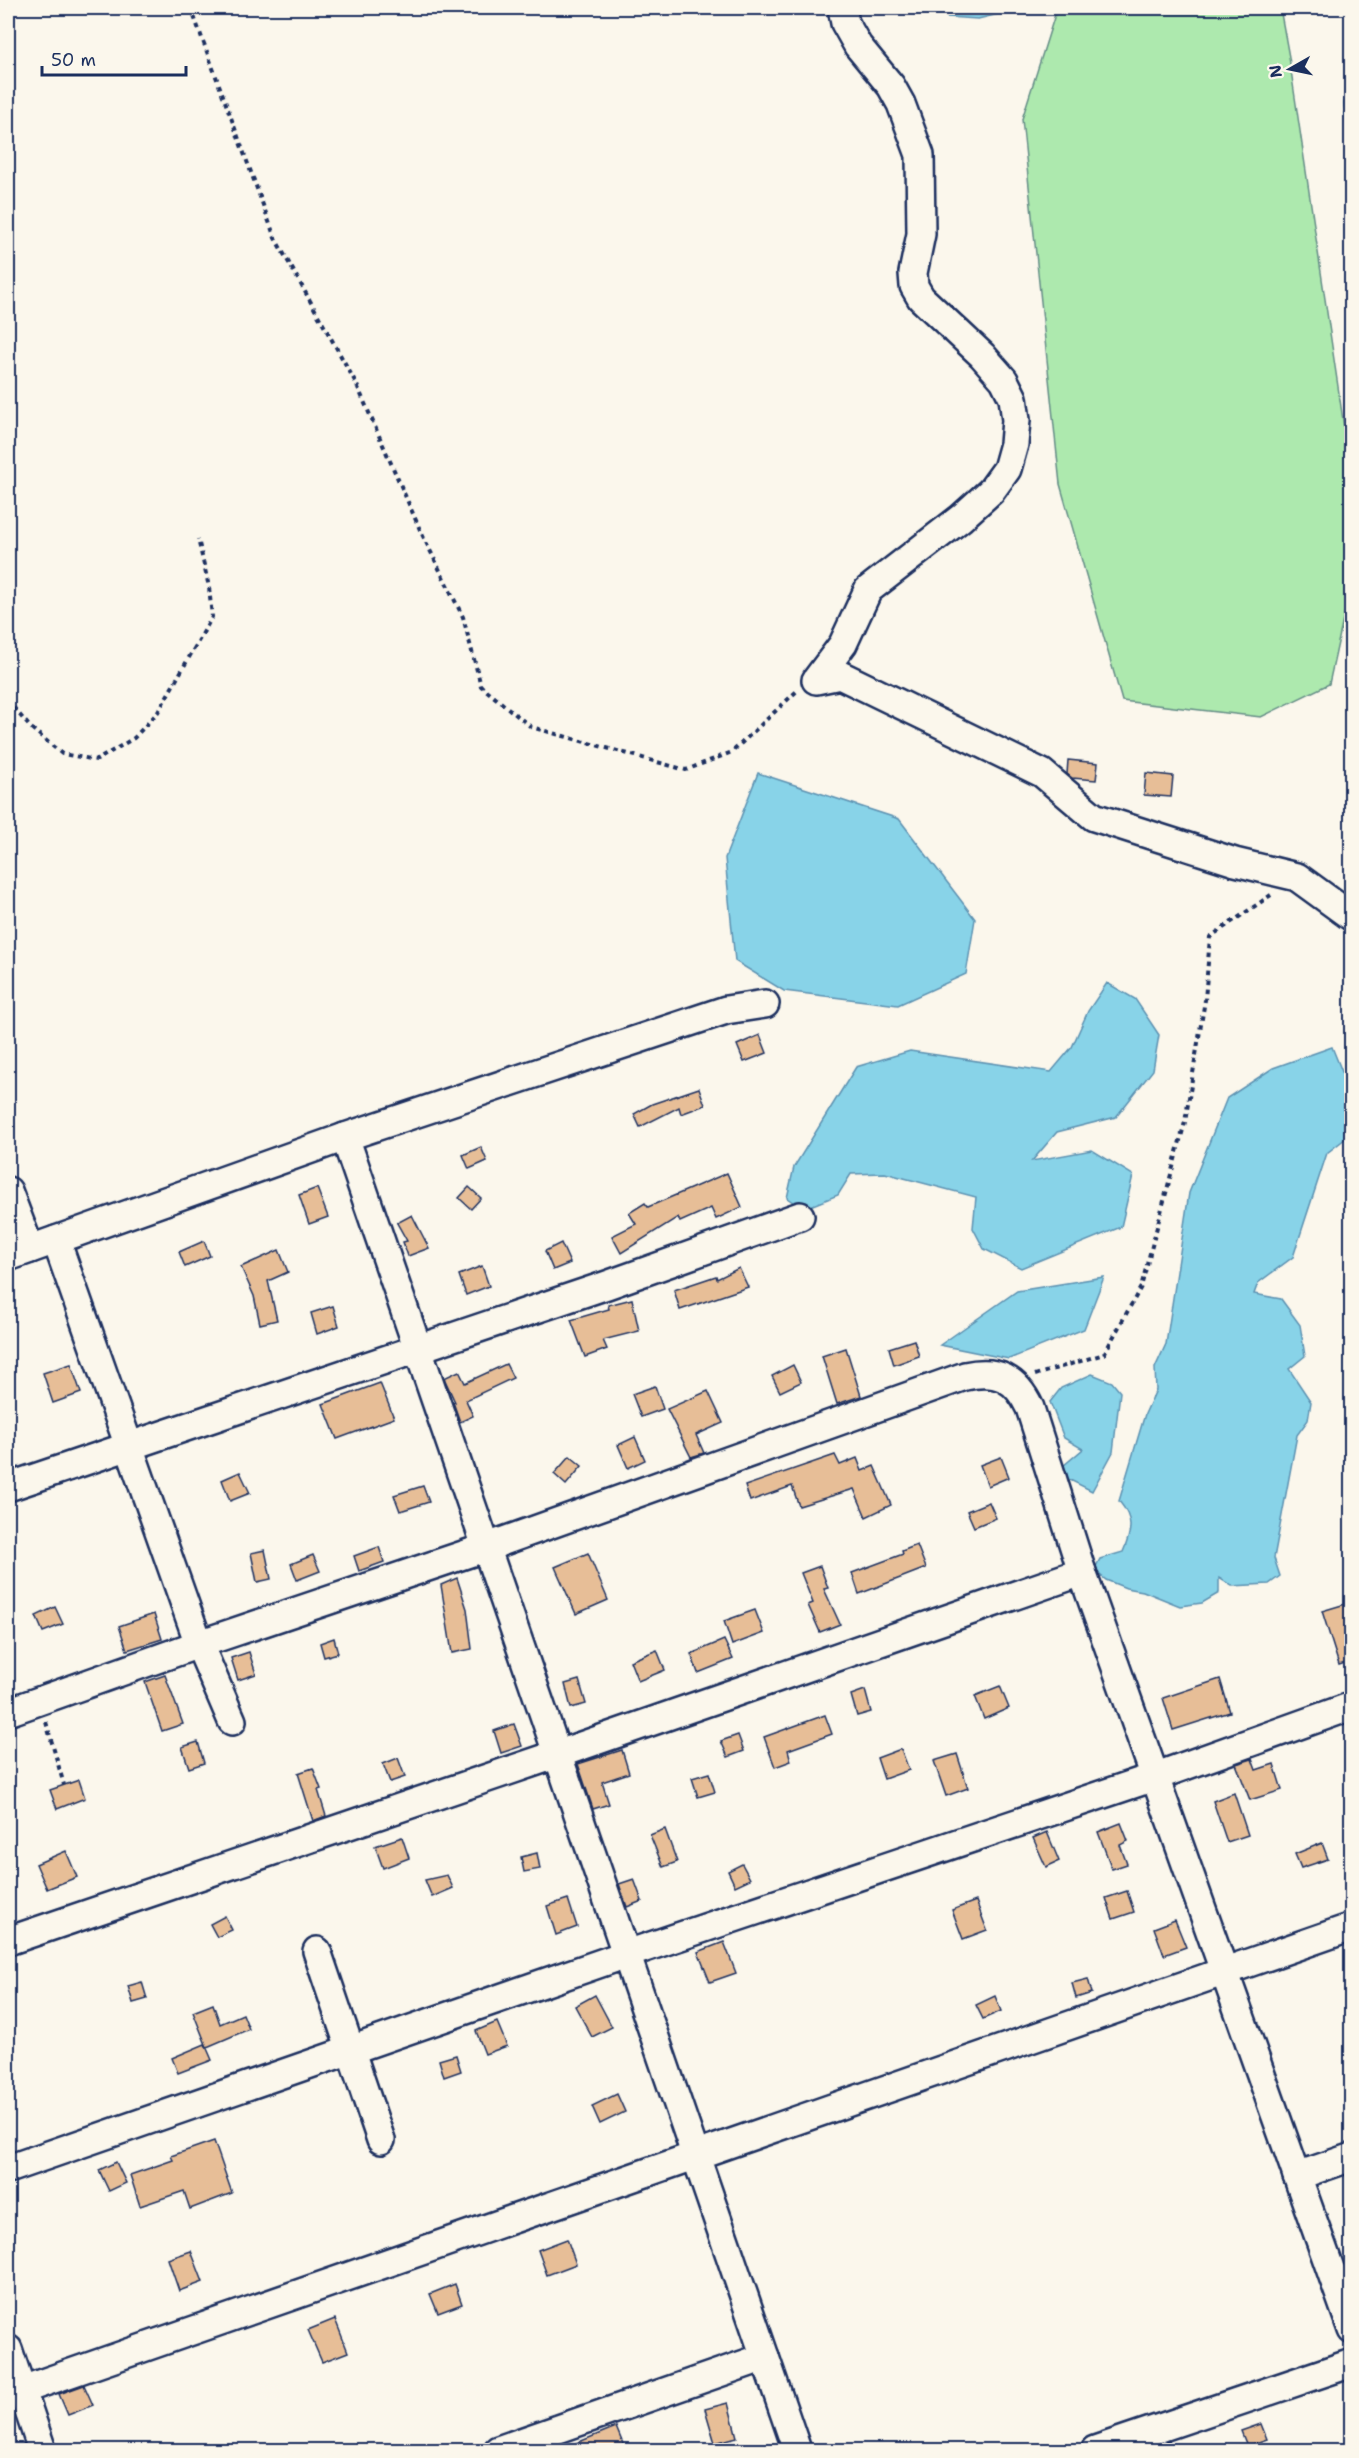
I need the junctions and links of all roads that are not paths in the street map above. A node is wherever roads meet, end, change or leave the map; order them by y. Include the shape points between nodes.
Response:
1 (842, 8) edge
2 (1352, 917) edge
3 (765, 1004) dead end
4 (345, 1137) junction
5 (8, 1191) edge
6 (800, 1216) dead end
7 (56, 1240) junction
8 (19, 1253) edge
9 (419, 1348) junction
10 (130, 1446) junction
11 (8, 1487) edge
12 (487, 1547) junction
13 (1082, 1572) junction
14 (199, 1644) junction
15 (1352, 1706) edge
16 (8, 1712) edge
17 (232, 1721) dead end
18 (558, 1754) junction
19 (1154, 1777) junction
20 (1352, 1927) edge
21 (8, 1941) edge
22 (317, 1952) dead end
23 (627, 1954) junction
24 (1224, 1972) junction
25 (351, 2051) junction
26 (381, 2140) dead end
27 (696, 2156) junction
28 (1352, 2157) edge
29 (8, 2169) edge
30 (1298, 2176) junction
31 (1352, 2330) edge
32 (8, 2349) edge
33 (765, 2357) junction
34 (1352, 2362) edge
35 (22, 2391) junction
36 (42, 2451) edge
37 (498, 2451) edge
38 (797, 2451) edge
39 (1095, 2451) edge

1 - 2 street via 844,23 858,46 901,104 920,155 921,234 914,286 921,298 1004,380 1013,398 1016,420 1007,469 991,490 868,590 843,644 816,680 840,675 1042,773 1094,817 1234,862 1297,877
3 - 4 street via 726,1010
4 - 7 street
4 - 9 street
5 - 8 street
6 - 9 street
7 - 8 street
7 - 10 street
9 - 10 street
9 - 12 street
10 - 11 street
10 - 14 street
12 - 13 street via 981,1372 1012,1382 1023,1394
12 - 14 street
12 - 18 street
13 - 18 street
13 - 19 street
14 - 16 street
14 - 17 street
15 - 19 street
18 - 21 street
18 - 23 street
19 - 23 street
19 - 24 street
20 - 24 street
22 - 25 street
23 - 25 street
23 - 27 street
24 - 27 street
24 - 30 street
25 - 26 street
25 - 29 street
27 - 33 street
27 - 35 street
28 - 30 street
30 - 31 street
32 - 35 street
33 - 37 street
33 - 38 street
34 - 39 street
35 - 36 street

